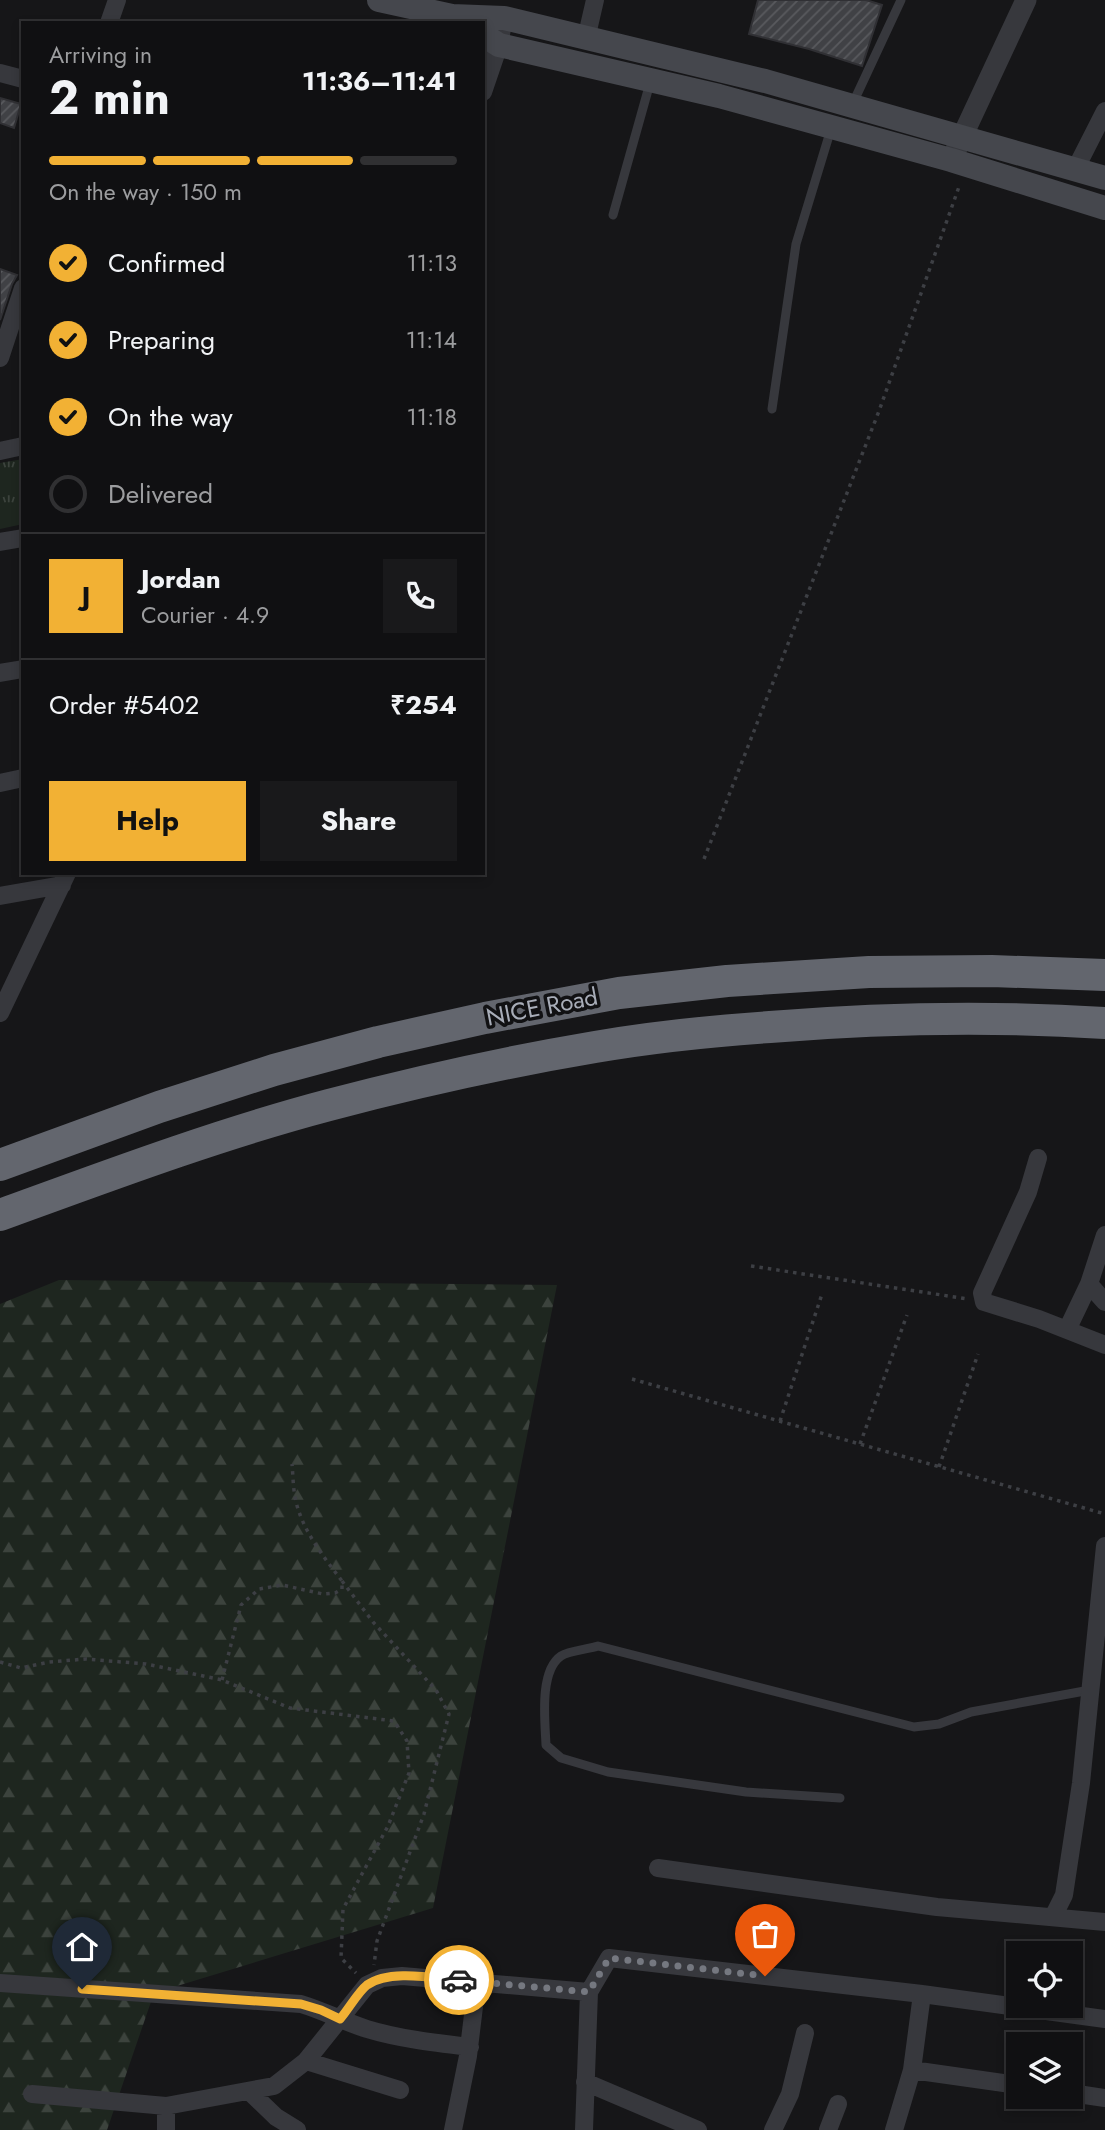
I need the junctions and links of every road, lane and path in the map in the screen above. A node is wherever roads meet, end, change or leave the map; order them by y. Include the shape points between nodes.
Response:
1 (117, 0) edge
2 (379, 0) edge
3 (594, 0) edge
4 (901, 0) edge
5 (1026, 0) edge
6 (504, 18) junction
7 (457, 20) edge
8 (110, 21) edge
9 (491, 40) edge
10 (586, 40) junction
11 (0, 73) edge
12 (21, 78) edge
13 (485, 79) edge
14 (650, 81) junction
15 (851, 105) junction
16 (1105, 111) edge
17 (831, 127) junction
18 (962, 136) junction
19 (959, 163) junction
20 (1076, 168) junction
21 (1105, 177) edge
22 (1105, 208) edge
23 (613, 215) dead end
24 (21, 294) edge
25 (2, 349) edge
26 (772, 409) dead end
27 (21, 446) edge
28 (0, 451) edge
29 (21, 538) edge
30 (0, 542) edge
31 (21, 669) edge
32 (0, 673) edge
33 (21, 778) edge
34 (0, 783) edge
35 (704, 859) dead end
36 (65, 879) edge
37 (0, 896) edge
38 (1105, 975) edge
39 (0, 1013) edge
40 (1105, 1023) edge
41 (1038, 1158) dead end
42 (0, 1165) edge
43 (0, 1215) edge
44 (1105, 1235) edge
45 (751, 1266) dead end
46 (1089, 1284) junction
47 (822, 1294) dead end
48 (984, 1302) junction
49 (1105, 1302) edge
50 (907, 1315) dead end
51 (1067, 1330) junction
52 (1105, 1345) edge
53 (978, 1354) dead end
54 (632, 1379) dead end
55 (780, 1421) junction
56 (860, 1444) junction
57 (292, 1464) dead end
58 (939, 1467) junction
59 (1105, 1514) edge
60 (1105, 1546) edge
61 (342, 1581) junction
62 (0, 1662) edge
63 (222, 1680) junction
64 (1094, 1700) edge
65 (840, 1798) dead end
66 (658, 1868) dead end
67 (1053, 1917) junction
68 (1105, 1922) edge
69 (477, 1982) junction
70 (0, 1983) edge
71 (371, 1983) junction
72 (589, 1992) junction
73 (922, 1994) junction
74 (340, 2019) junction
75 (1105, 2019) edge
76 (805, 2033) dead end
77 (470, 2047) junction
78 (306, 2061) junction
79 (912, 2070) junction
80 (585, 2082) junction
81 (1006, 2083) edge
82 (400, 2090) dead end
83 (249, 2091) junction
84 (32, 2094) dead end
85 (1083, 2095) edge
86 (1105, 2098) edge
87 (838, 2104) dead end
88 (166, 2106) junction
89 (166, 2130) edge
90 (298, 2130) edge
91 (453, 2130) edge
92 (584, 2130) edge
93 (698, 2130) edge
94 (773, 2130) edge
95 (828, 2130) edge
96 (894, 2130) edge

1 - 8 street
2 - 7 main road
3 - 10 street
4 - 15 lane
5 - 18 street
6 - 7 main road
6 - 9 street
6 - 10 main road
9 - 13 street
9 - 14 main road
10 - 15 main road
11 - 12 street
14 - 17 main road
14 - 23 lane
15 - 18 main road
16 - 20 street
17 - 19 main road
17 - 26 lane via 796,244
18 - 19 street
18 - 20 main road
19 - 22 main road
19 - 35 path via 879,411
20 - 21 main road
24 - 25 street
27 - 28 street
29 - 30 street
31 - 32 street
33 - 34 street
36 - 37 street
36 - 39 street
38 - 42 highway, NICE Road via 869,972 619,993 485,1017 274,1070
40 - 43 highway, NICE Road via 878,1020 597,1046 327,1105
41 - 48 street via 1028,1192 982,1293
44 - 46 street
45 - 48 path
46 - 49 street
46 - 51 street
47 - 55 path
48 - 51 street
50 - 56 path
51 - 52 street
53 - 58 path
54 - 55 path
55 - 56 path
56 - 58 path
57 - 61 path via 295,1499 305,1525
58 - 59 path
60 - 64 street
61 - 63 path via 342,1589 335,1594 282,1585 259,1589 241,1605
61 - 71 path via 436,1690 449,1714 424,1814 377,1941
62 - 63 path via 22,1668 86,1659
63 - 71 path via 290,1708 394,1721 407,1741 409,1773 388,1826 343,1909 341,1958
64 - 65 lane via 971,1712 914,1727 598,1646 561,1655 548,1672 545,1745 561,1758 608,1772 732,1790
64 - 67 street via 1064,1895
66 - 67 street via 937,1907
67 - 68 street
69 - 71 street via 402,1976
69 - 72 street
69 - 77 street
70 - 74 street via 301,2004
71 - 74 street
72 - 73 street via 609,1958
72 - 80 street
73 - 75 street
73 - 79 street
74 - 77 street via 431,2043
74 - 78 street
76 - 94 street via 790,2094
77 - 91 street
78 - 82 street
78 - 83 street via 274,2086
79 - 81 street
79 - 96 street
80 - 92 street
80 - 93 street
83 - 88 street
83 - 90 street via 276,2118
84 - 88 street
85 - 86 street
87 - 95 street
88 - 89 street

